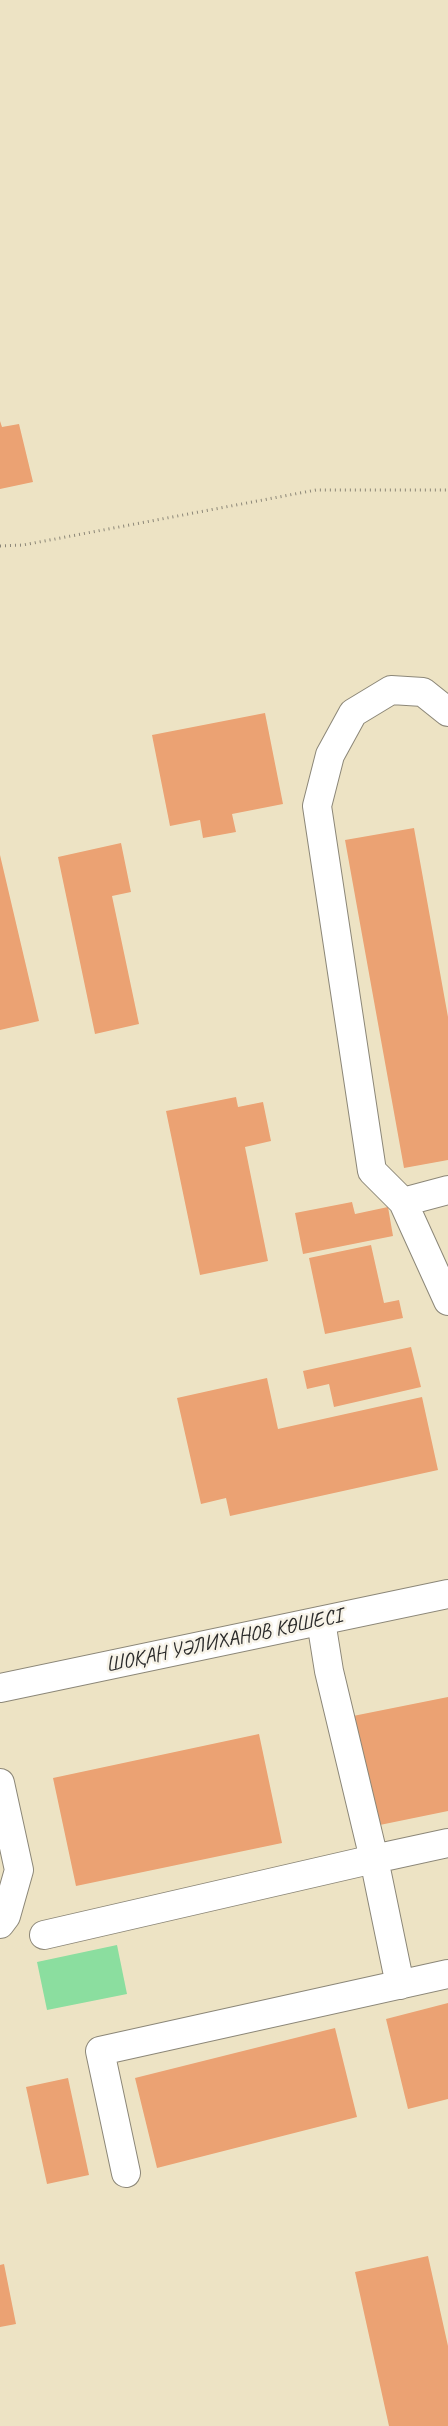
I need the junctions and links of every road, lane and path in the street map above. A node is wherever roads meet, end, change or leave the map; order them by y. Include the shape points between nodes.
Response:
1 (448, 490) edge
2 (0, 546) edge
3 (448, 712) edge
4 (448, 1190) edge
5 (403, 1202) junction
6 (448, 1301) edge
7 (448, 1594) edge
8 (321, 1621) junction
9 (0, 1688) edge
10 (0, 1782) edge
11 (448, 1843) edge
12 (374, 1859) junction
13 (0, 1924) edge
14 (44, 1935) dead end
15 (448, 1974) edge
16 (400, 1985) junction
17 (126, 2173) dead end

1 - 2 path via 316,490 22,545
3 - 5 main road via 423,692 391,690 352,714 330,755 317,806 372,1171
4 - 5 main road
5 - 6 main road
7 - 8 main road, ШОҚАН УӘЛИХАНОВ КӨШЕСІ
8 - 9 main road, ШОҚАН УӘЛИХАНОВ КӨШЕСІ
8 - 12 main road via 329,1671
10 - 13 main road via 19,1870 6,1916
11 - 12 main road
12 - 14 main road
12 - 16 main road
15 - 16 main road
16 - 17 main road via 100,2051

